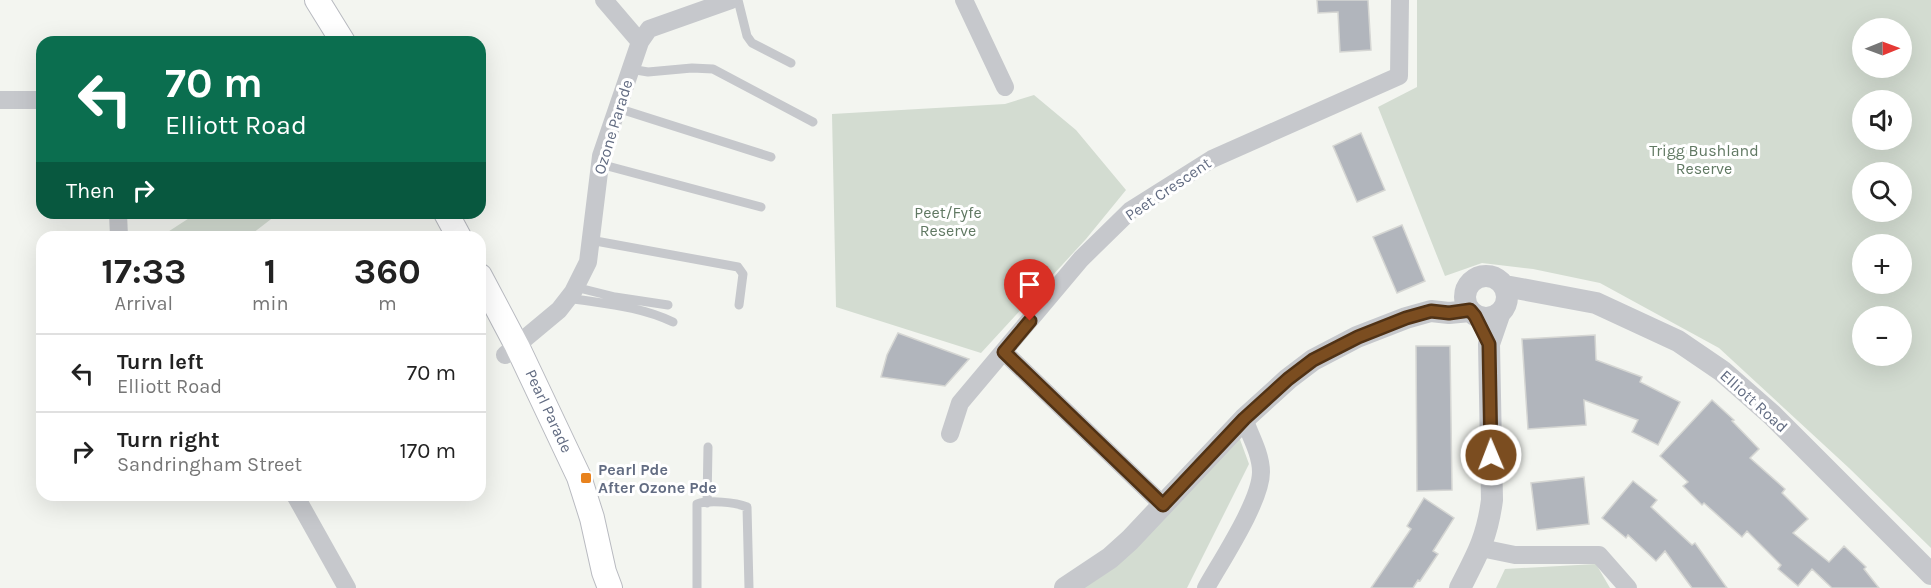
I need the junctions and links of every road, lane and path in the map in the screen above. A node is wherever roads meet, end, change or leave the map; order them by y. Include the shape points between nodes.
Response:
1 (317, 0) edge
2 (332, 0) edge
3 (604, 0) edge
4 (731, 0) edge
5 (738, 0) edge
6 (964, 0) edge
7 (1400, 0) edge
8 (339, 36) edge
9 (352, 36) edge
10 (640, 42) junction
11 (790, 63) dead end
12 (630, 69) junction
13 (1005, 87) dead end
14 (0, 100) edge
15 (36, 100) edge
16 (617, 108) junction
17 (813, 122) dead end
18 (771, 157) dead end
19 (600, 164) junction
20 (761, 207) dead end
21 (590, 240) junction
22 (1505, 286) junction
23 (486, 291) edge
24 (1538, 292) junction
25 (572, 293) junction
26 (668, 304) dead end
27 (739, 305) dead end
28 (1470, 306) junction
29 (1501, 312) junction
30 (486, 316) edge
31 (673, 322) dead end
32 (1489, 344) junction
33 (511, 351) junction
34 (1004, 352) junction
35 (1244, 419) junction
36 (950, 434) dead end
37 (708, 447) dead end
38 (299, 501) edge
39 (706, 503) junction
40 (1163, 505) junction
41 (1481, 548) junction
42 (1931, 574) edge
43 (348, 588) edge
44 (597, 588) edge
45 (610, 588) edge
46 (697, 588) edge
47 (749, 588) edge
48 (1065, 588) edge
49 (1206, 588) edge
50 (1460, 588) edge
51 (1628, 588) edge

1 - 8 main road
2 - 9 main road
3 - 10 street
4 - 10 street via 649,29
5 - 11 lane via 752,43
6 - 13 street
7 - 34 street, Peet Crescent via 1399,76 1212,159 1131,210 1081,259
10 - 12 street, Ozone Parade
12 - 16 street, Ozone Parade
12 - 17 lane via 713,69
14 - 15 street
16 - 18 lane
16 - 19 street, Ozone Parade
19 - 20 lane
19 - 21 street, Ozone Parade
21 - 25 street, Ozone Parade via 588,262
21 - 27 lane via 738,267 743,274
22 - 24 street, Elliott Road
22 - 28 street, Elliott Road via 1486,275 1475,279
22 - 29 street via 1508,296
23 - 33 main road, Pearl Parade
24 - 29 street, Elliott Road
24 - 42 street, Elliott Road via 1596,303 1678,341 1722,371 1772,415
25 - 26 lane
25 - 31 lane via 653,312
25 - 33 street, Ozone Parade via 559,310
28 - 29 street, Elliott Road via 1490,319
28 - 32 street
28 - 35 street, Elliott Road via 1449,313 1431,311 1358,337 1313,360
29 - 32 street
30 - 33 main road, Pearl Parade
32 - 41 street via 1492,500
33 - 44 main road, Pearl Parade via 562,469
33 - 45 main road, Pearl Parade via 565,444 579,477
34 - 36 street, Peet Crescent via 960,403
34 - 40 street
35 - 40 street, Elliott Road
35 - 49 street via 1258,454 1260,486
37 - 39 lane
38 - 43 street
39 - 46 lane via 697,504
39 - 47 lane via 747,507
40 - 48 street, Elliott Road via 1110,558
41 - 50 street
41 - 51 street via 1515,555 1599,555

